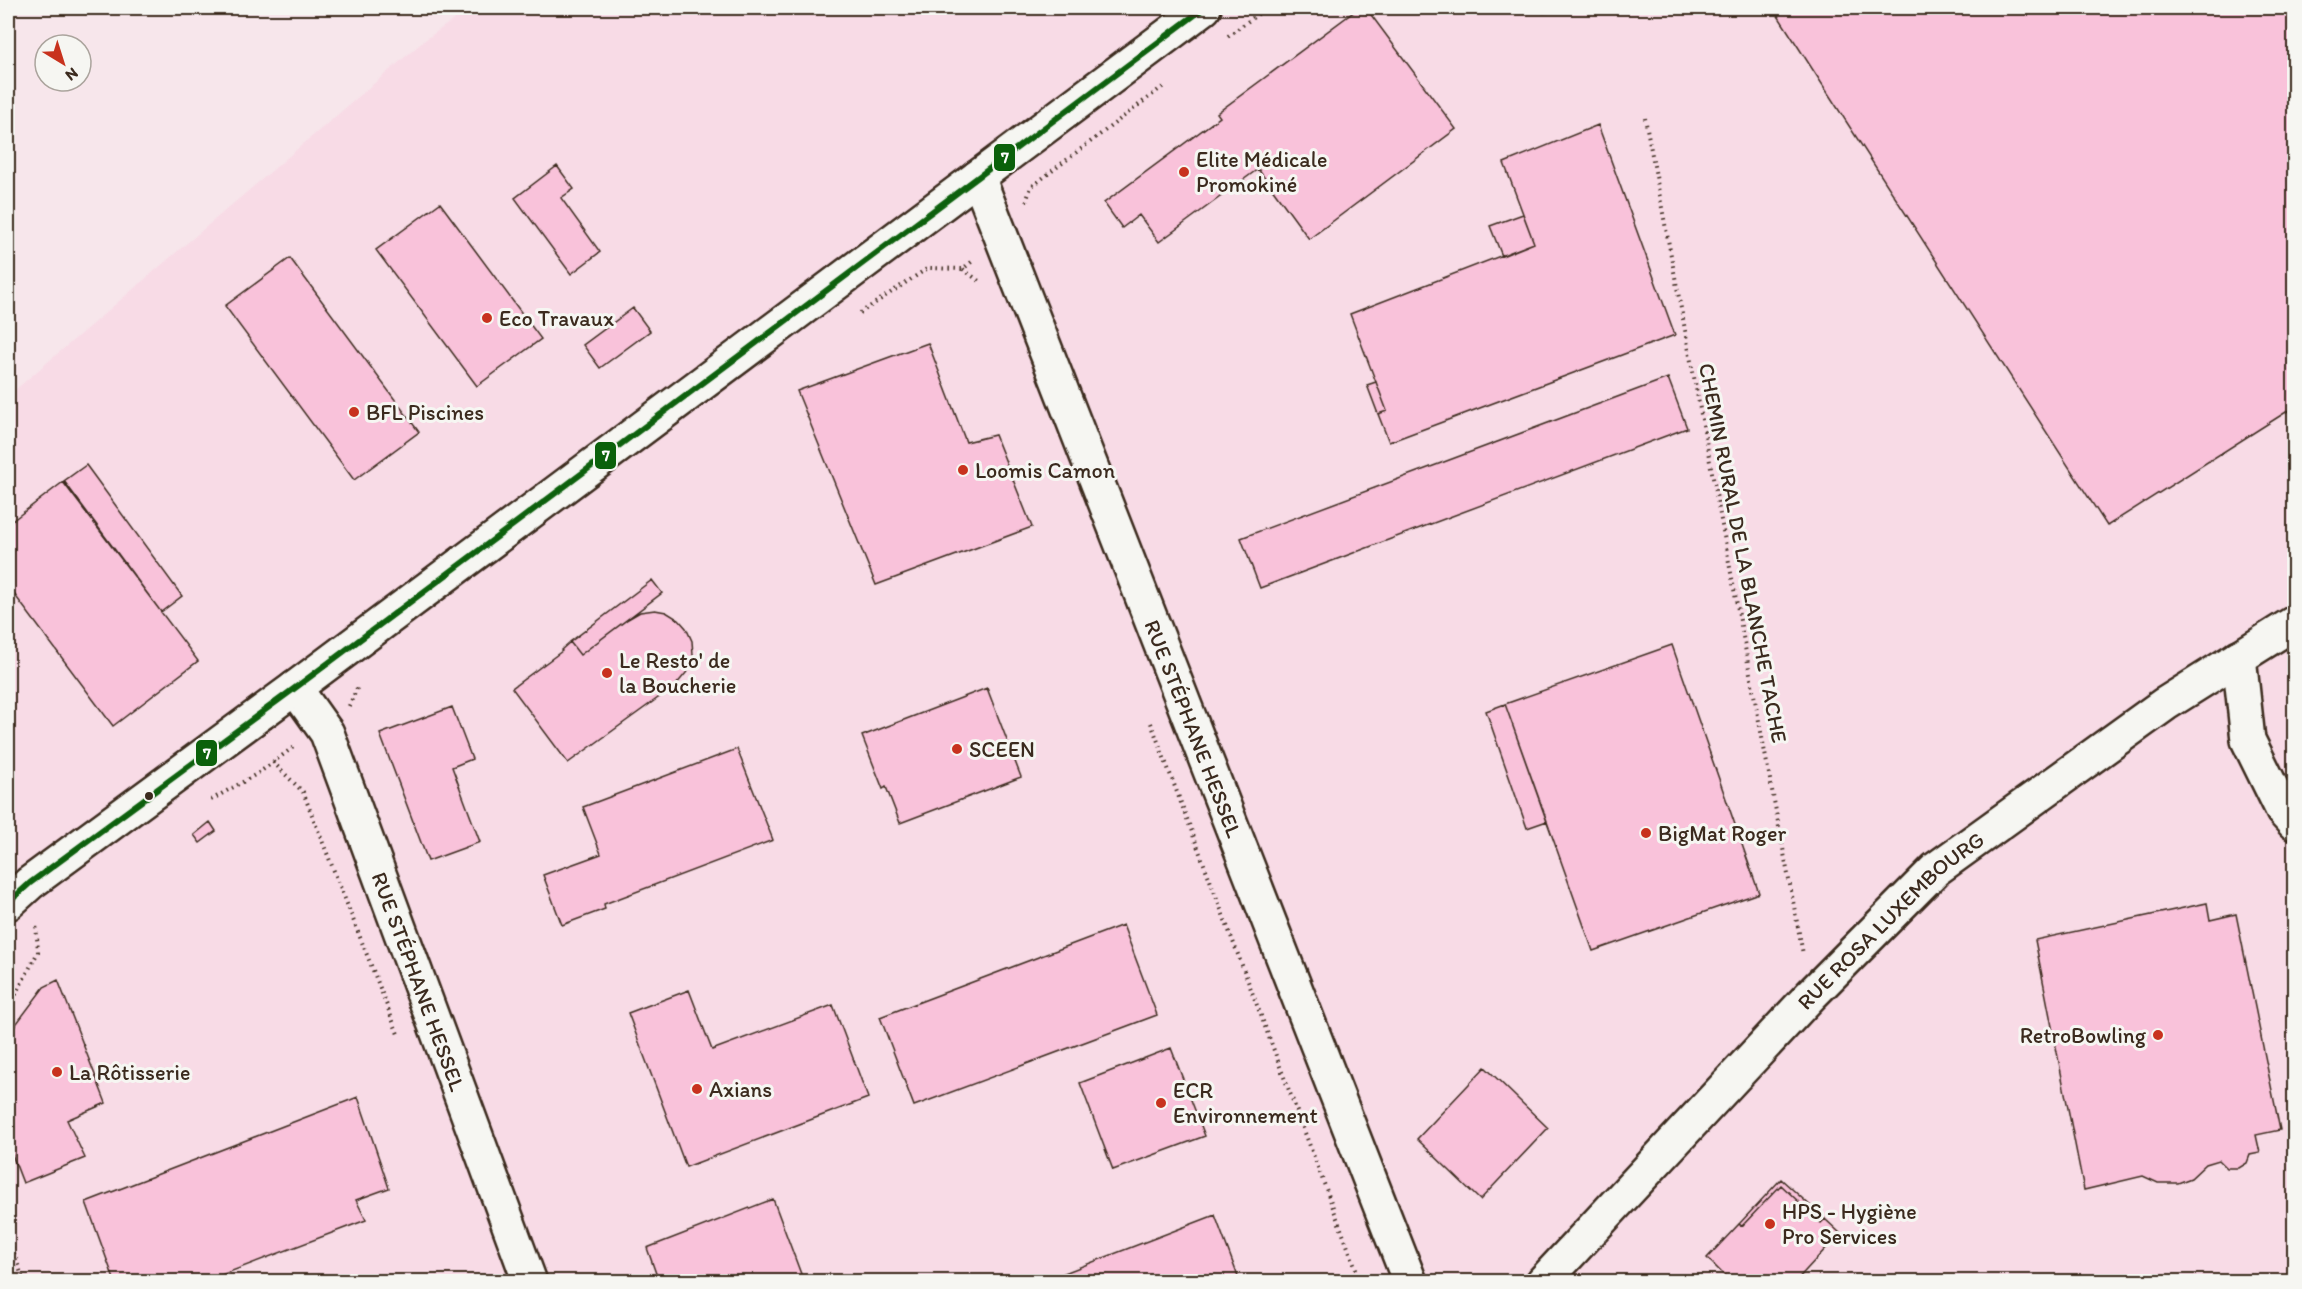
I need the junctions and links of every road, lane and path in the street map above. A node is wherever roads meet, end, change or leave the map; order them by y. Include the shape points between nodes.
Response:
1 (1203, 8) edge
2 (1266, 8) edge
3 (1219, 43) dead end
4 (1172, 79) dead end
5 (1645, 118) dead end
6 (978, 177) junction
7 (1001, 237) junction
8 (963, 269) junction
9 (987, 287) dead end
10 (853, 317) dead end
11 (2295, 623) edge
12 (2240, 657) junction
13 (365, 681) dead end
14 (295, 688) junction
15 (1149, 720) dead end
16 (322, 727) junction
17 (273, 762) junction
18 (211, 800) dead end
19 (2295, 824) edge
20 (14, 897) edge
21 (1811, 995) junction
22 (8, 1004) edge
23 (399, 1037) dead end
24 (8, 1236) edge
25 (24, 1281) edge
26 (530, 1281) edge
27 (1361, 1281) edge
28 (1410, 1281) edge
29 (1543, 1281) edge

1 - 6 street
2 - 3 path
4 - 7 path via 1031,187 1026,200 1029,218
5 - 21 path, CHEMIN RURAL DE LA BLANCHE TACHE
6 - 7 street, RUE STÉPHANE HESSEL
6 - 14 street
7 - 8 path
7 - 28 street, RUE STÉPHANE HESSEL
8 - 9 path
8 - 10 path via 928,268
11 - 12 street, RUE ROSA LUXEMBOURG
12 - 19 street via 2248,740 2283,811
12 - 21 street, RUE ROSA LUXEMBOURG via 2165,704 1936,869
13 - 16 path via 357,687 351,705
14 - 16 street, RUE STÉPHANE HESSEL
14 - 20 street
15 - 27 path
16 - 17 path
16 - 26 street, RUE STÉPHANE HESSEL
17 - 18 path
17 - 23 path via 303,792
20 - 22 path via 36,922 38,952
21 - 29 street, RUE ROSA LUXEMBOURG
24 - 25 path

